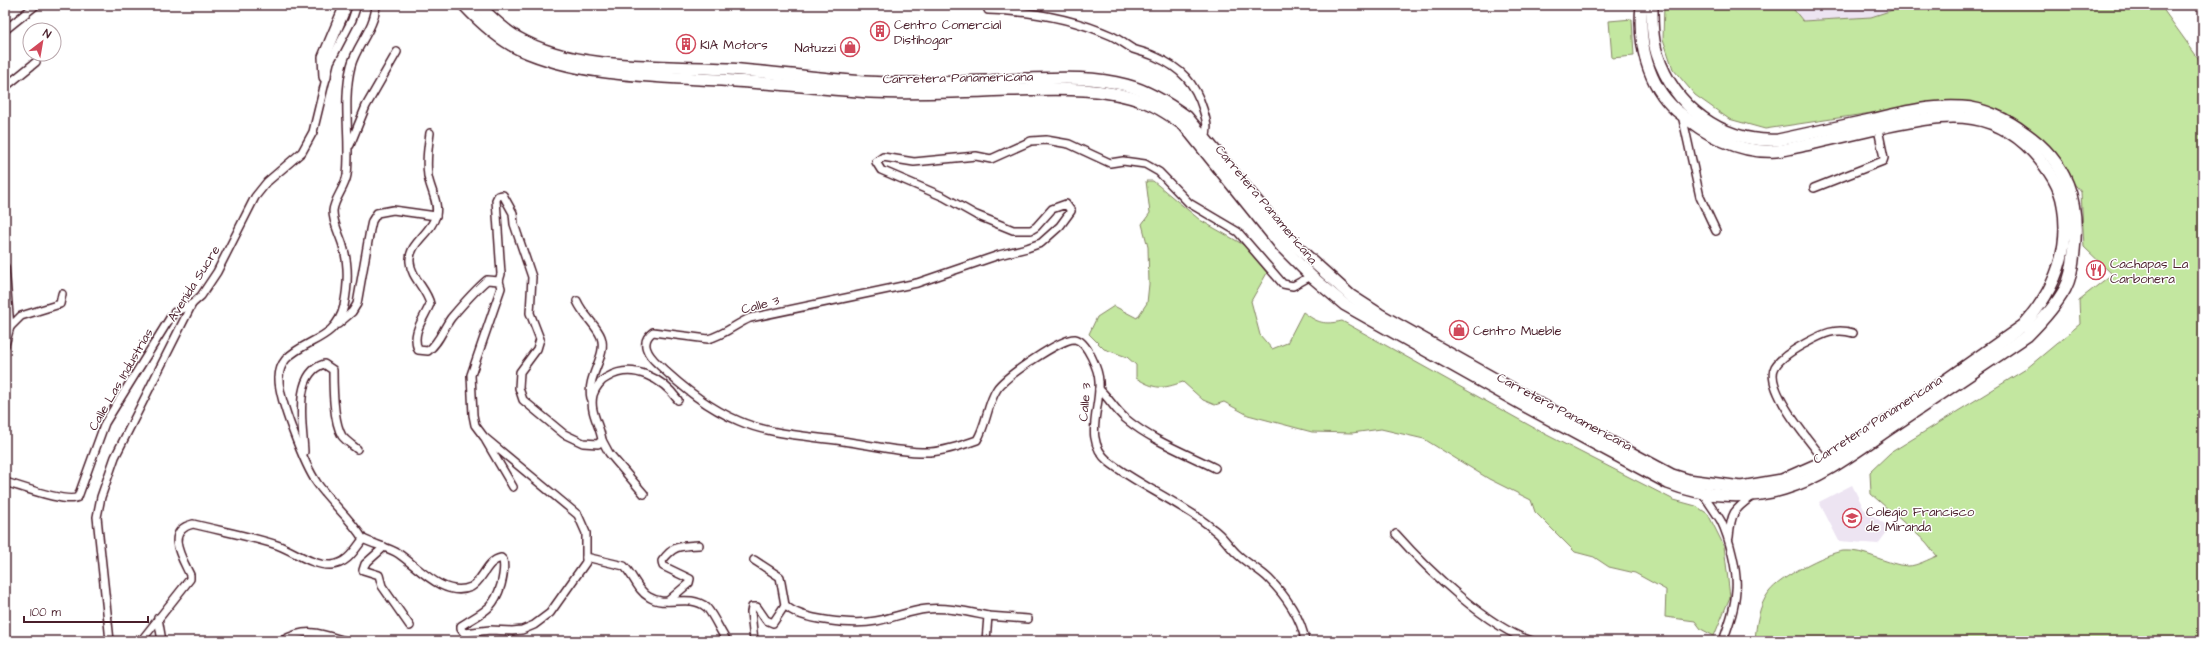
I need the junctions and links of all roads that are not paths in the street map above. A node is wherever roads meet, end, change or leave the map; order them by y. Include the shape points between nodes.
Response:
1 (36, 5) edge
2 (346, 5) edge
3 (357, 5) edge
4 (376, 5) edge
5 (464, 5) edge
6 (478, 5) edge
7 (488, 5) edge
8 (1642, 5) edge
9 (1652, 5) edge
10 (988, 10) dead end
11 (5, 30) edge
12 (518, 38) junction
13 (397, 52) dead end
14 (36, 62) dead end
15 (325, 77) junction
16 (5, 87) edge
17 (1682, 114) junction
18 (1878, 129) junction
19 (430, 133) dead end
20 (1205, 138) junction
21 (348, 151) junction
22 (1814, 188) dead end
23 (436, 216) junction
24 (1716, 231) dead end
25 (5, 267) edge
26 (1311, 276) junction
27 (499, 281) junction
28 (62, 294) dead end
29 (577, 301) dead end
30 (192, 304) junction
31 (336, 326) junction
32 (10, 327) junction
33 (1853, 333) dead end
34 (5, 345) edge
35 (1099, 389) junction
36 (678, 400) dead end
37 (592, 402) junction
38 (484, 437) junction
39 (602, 440) junction
40 (357, 449) dead end
41 (305, 461) junction
42 (1825, 461) junction
43 (1214, 468) dead end
44 (5, 482) edge
45 (513, 487) dead end
46 (1702, 492) junction
47 (644, 494) dead end
48 (1755, 494) junction
49 (1396, 534) dead end
50 (363, 539) junction
51 (1728, 540) junction
52 (699, 545) dead end
53 (384, 547) junction
54 (586, 557) junction
55 (754, 560) dead end
56 (667, 602) junction
57 (785, 605) junction
58 (988, 616) junction
59 (158, 618) junction
60 (1028, 619) dead end
61 (410, 626) dead end
62 (110, 641) edge
63 (141, 641) edge
64 (162, 641) edge
65 (282, 641) edge
66 (345, 641) edge
67 (727, 641) edge
68 (754, 641) edge
69 (986, 641) edge
70 (1305, 641) edge
71 (1532, 641) edge
72 (1723, 641) edge

1 - 11 street
2 - 15 main road via 324,58
3 - 15 street, Avenida Sucre
4 - 21 street via 364,42 352,64 347,89
5 - 26 main road, Carretera Panamericana via 497,35 518,48 550,61 622,74 870,92 1078,88 1145,102 1165,111 1184,125 1282,247
6 - 12 main road, Carretera Panamericana
7 - 12 main road
8 - 17 main road, Carretera Panamericana via 1641,34 1644,56 1661,93
9 - 48 main road, Carretera Panamericana via 1657,54 1671,82 1681,98 1714,126 1750,139 1778,140 1928,107 1963,107 1992,114 2014,124 2036,140 2053,156 2064,173 2075,207 2076,236 2072,268 2065,288 2045,318 2027,336 1834,467 1786,489
10 - 20 street via 1054,16 1103,32 1134,49 1156,56 1190,80 1199,97 1206,121 1208,131
12 - 20 main road, Carretera Panamericana via 581,59 656,67 728,69 871,82 1078,78 1115,83 1147,92 1167,102 1187,117
13 - 21 street via 366,106
14 - 16 street
15 - 30 street, Avenida Sucre via 313,132 302,152 267,182 255,197 217,272 201,296
17 - 18 main road, Carretera Panamericana via 1709,134 1735,146 1758,150 1776,151
17 - 24 street via 1700,197
18 - 22 street via 1883,161
18 - 42 main road, Carretera Panamericana via 1928,118 1959,116 1986,121 2025,144 2052,175 2063,203 2066,221 2061,265 2041,306 2024,325 1869,434
19 - 23 street via 426,150
20 - 42 main road, Carretera Panamericana via 1289,240 1351,296 1527,397 1672,475 1705,483 1741,487 1782,480
21 - 31 street via 344,186 333,210 348,265 344,306
23 - 27 street via 410,255 410,264 430,304 415,336 418,350 428,351 433,347 451,319 487,280
23 - 31 street via 393,210 377,213 370,230 357,304
25 - 32 street
26 - 35 street, Calle 3 via 1293,286 1284,284 1238,232 1189,203 1158,172 1145,164 1110,163 1069,144 1031,141 992,159 976,156 914,162 883,157 876,162 881,170 1014,230 1031,230 1052,209 1066,204 1071,211 1068,217 1041,243 917,283 750,318 717,337 708,339 652,332 646,344 646,349 656,362 681,385 707,406 740,422 779,431 902,450 932,452 977,440 997,388 1030,361 1061,342 1076,339 1082,342 1092,359 1099,380
26 - 46 main road, Carretera Panamericana via 1345,304 1523,405 1668,483
27 - 38 street via 501,288 471,375 475,425
27 - 39 street via 501,274 496,200 498,196 503,195 513,212 516,230 532,277 530,313 540,339 537,349 520,372 519,388 523,400 564,434 583,443 598,444
28 - 32 street via 60,304 21,316
29 - 37 street via 582,313 598,331 603,346 590,385
30 - 44 street, Calle Las Industrias via 175,312 170,318 105,423 78,497 72,500 62,498
30 - 62 street, Avenida Sucre via 115,458 101,497 97,534
31 - 41 street via 322,337 297,350 280,368 278,379 286,412
32 - 34 street
33 - 42 street via 1833,330 1808,342 1792,351 1776,366 1773,375 1780,397 1800,429
35 - 43 street via 1124,418 1143,431
35 - 70 street, Calle 3 via 1094,435 1101,453 1130,478 1214,529 1235,553 1268,578 1298,620
36 - 37 street via 672,392 649,375 626,371 602,380 593,394
37 - 39 street
38 - 45 street
38 - 54 street via 578,515 586,533
39 - 47 street
40 - 41 street via 343,436 334,401 333,370 324,364 307,376 302,389
41 - 50 street via 317,483
46 - 48 main road, Carretera Panamericana
46 - 51 street via 1720,520
48 - 51 street via 1735,508 1730,519
49 - 71 street via 1420,562 1480,612 1504,628
50 - 53 street via 373,545
50 - 59 street via 349,558 331,565 316,563 263,541 193,524 184,526 176,545 190,579
51 - 72 street via 1737,589 1732,616
52 - 56 street via 680,546 669,551 662,561 663,566 690,579 689,583
53 - 54 street via 400,554 432,580 452,589 464,590 473,586 493,561 501,558 503,560 497,598 488,610 461,626 464,634 490,630 512,631 534,625 550,613 586,562
53 - 61 street via 362,570 379,575 382,586
54 - 56 street via 624,566 642,591 659,602
55 - 57 street via 780,577
56 - 67 street via 695,602 706,607
57 - 58 street via 796,614 853,622 876,622 929,609
57 - 68 street via 773,623 766,620 757,607 752,607
58 - 60 street
58 - 69 street
59 - 63 street
59 - 64 street
65 - 66 street via 301,632 327,635

